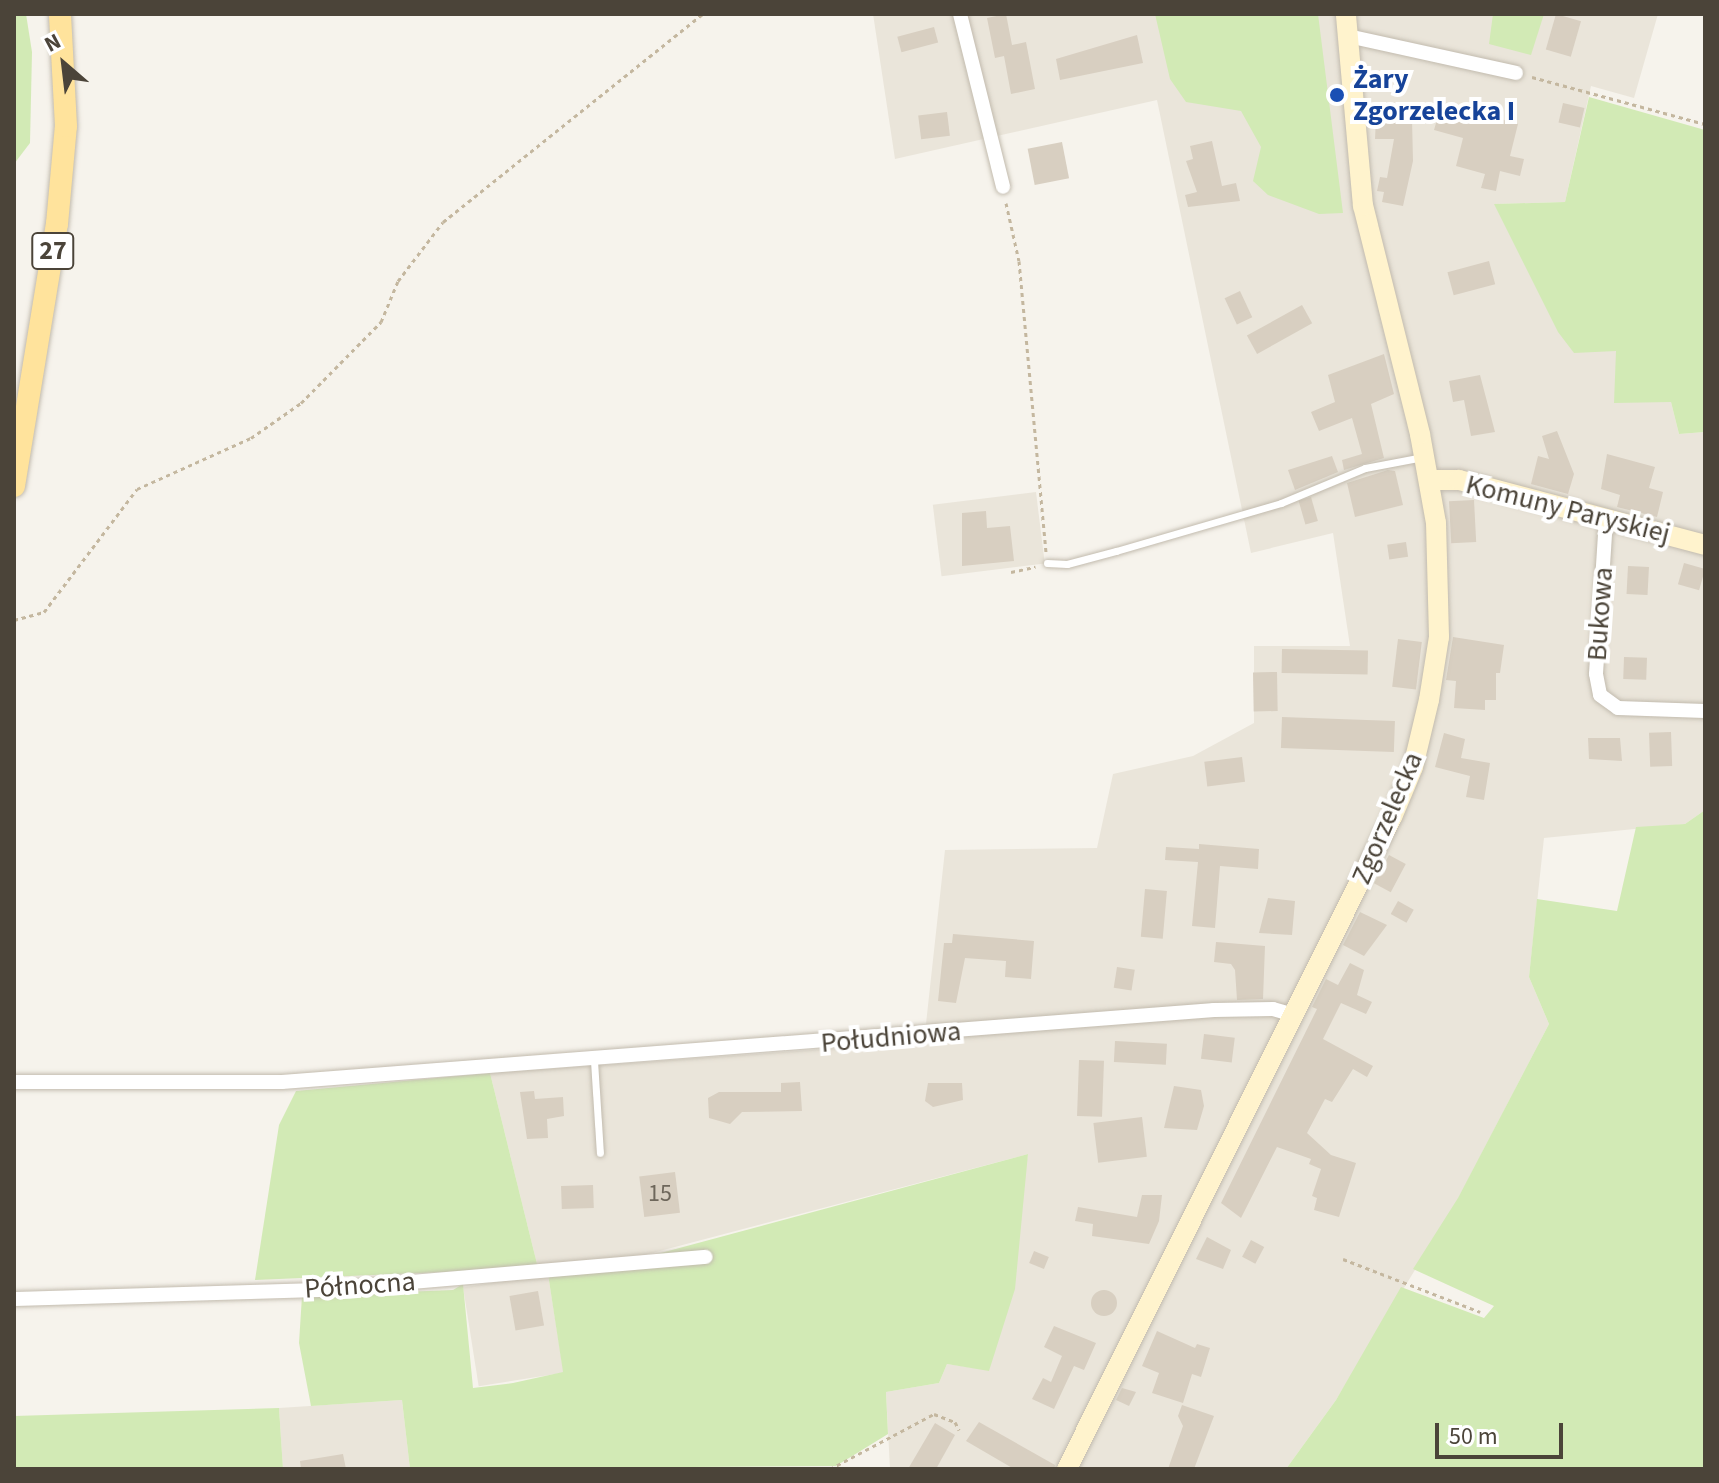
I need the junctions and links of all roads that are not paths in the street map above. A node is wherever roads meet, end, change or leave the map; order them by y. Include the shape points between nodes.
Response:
1 (60, 14) edge
2 (960, 14) edge
3 (1346, 14) edge
4 (1348, 36) junction
5 (1516, 73) road end
6 (1003, 187) road end
7 (1425, 456) junction
8 (1430, 480) junction
9 (14, 486) edge
10 (1606, 519) junction
11 (1705, 545) edge
12 (1047, 563) road end
13 (1705, 711) edge
14 (1291, 1014) junction
15 (594, 1061) junction
16 (14, 1082) edge
17 (600, 1153) dead end
18 (706, 1257) dead end
19 (14, 1299) edge
20 (1067, 1469) edge

1 - 9 main road, 27 via 66,126 57,224
2 - 6 street
3 - 4 street, Zgorzelecka
4 - 5 street
4 - 7 street, Zgorzelecka via 1363,206
7 - 8 street, Zgorzelecka
7 - 12 lane via 1365,468 1281,503 1116,551 1067,564
8 - 10 street, Komuny Paryskiej via 1459,480
8 - 14 street, Zgorzelecka via 1441,579 1439,637 1413,767 1352,902
10 - 11 street, Komuny Paryskiej
10 - 13 street, Bukowa via 1596,674 1600,695 1618,708
14 - 15 street, Południowa via 1273,1009 1214,1010
14 - 20 street, Zgorzelecka
15 - 16 street, Południowa via 282,1082
15 - 17 lane
18 - 19 street, Północna via 319,1290

